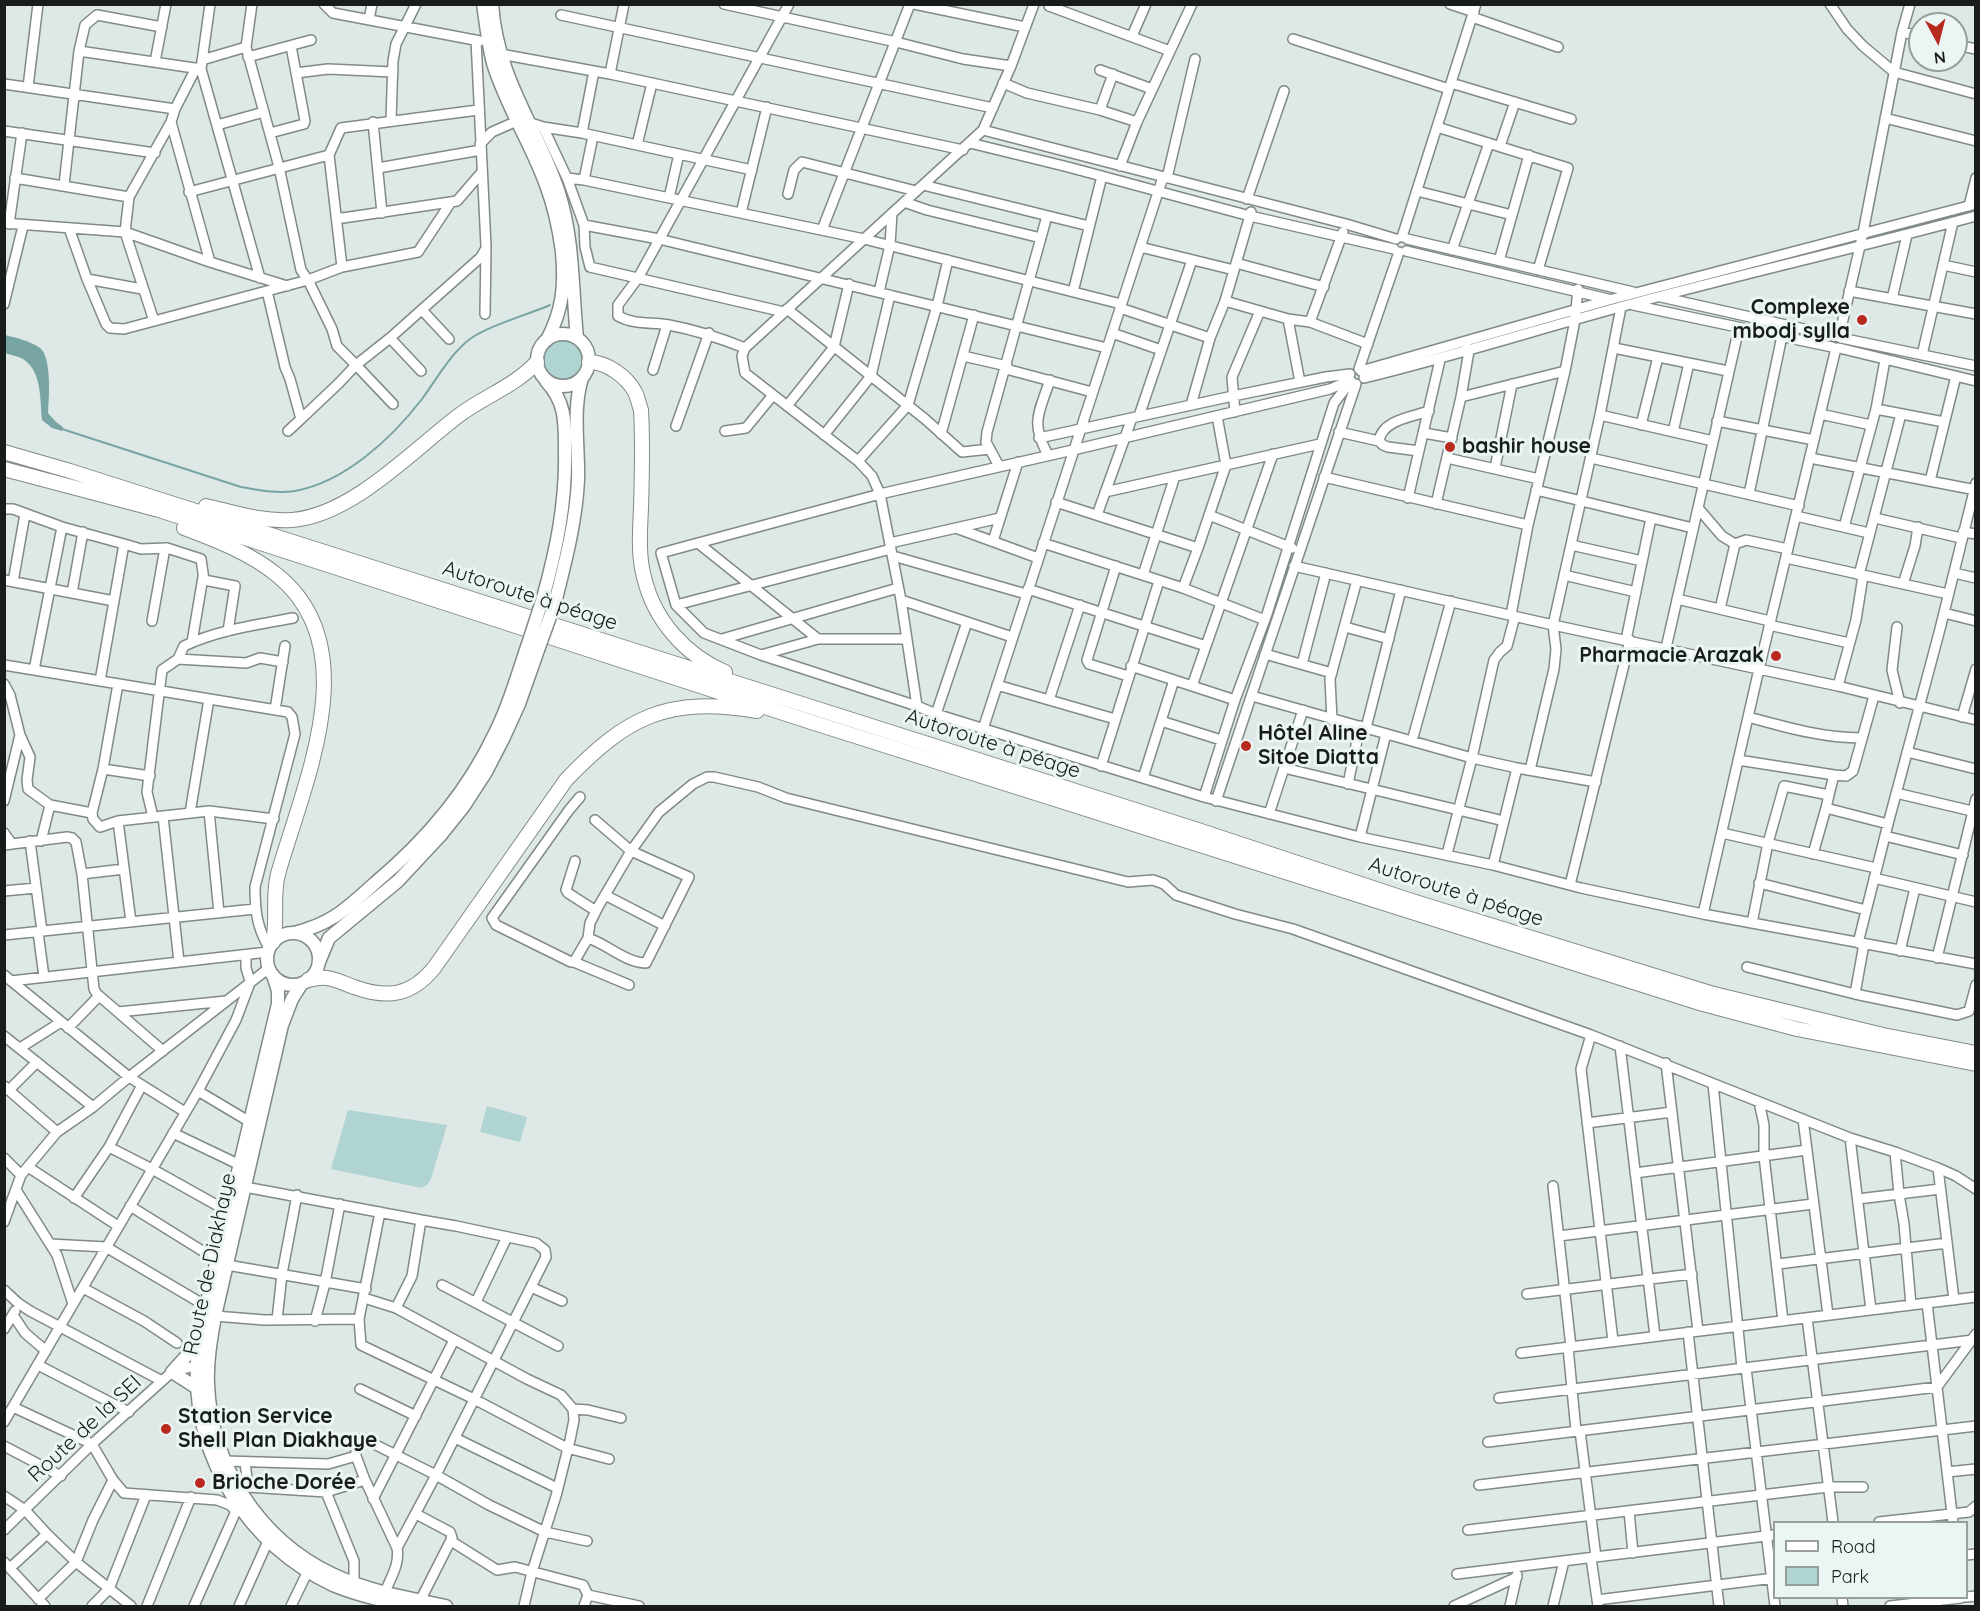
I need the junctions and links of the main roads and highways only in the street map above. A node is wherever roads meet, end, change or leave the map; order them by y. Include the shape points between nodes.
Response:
1 (483, 4) edge
2 (492, 4) edge
3 (523, 122) junction
4 (577, 338) junction
5 (547, 340) junction
6 (537, 362) junction
7 (590, 362) junction
8 (582, 378) junction
9 (546, 381) junction
10 (4, 452) edge
11 (4, 469) edge
12 (70, 471) junction
13 (78, 488) junction
14 (549, 600) junction
15 (533, 649) junction
16 (793, 702) junction
17 (811, 722) junction
18 (294, 933) junction
19 (270, 947) junction
20 (319, 962) junction
21 (271, 972) junction
22 (305, 981) junction
23 (1976, 1053) edge
24 (1976, 1064) edge
25 (222, 1263) junction
26 (199, 1342) junction
27 (202, 1364) junction
28 (197, 1388) junction
29 (408, 1606) edge
30 (446, 1606) edge

1 - 3 main road via 482,41
2 - 3 main road via 500,54
3 - 4 main road via 554,178 568,226
3 - 5 main road via 546,182 559,230 563,266 563,295
4 - 5 main road via 558,335
4 - 7 main road via 588,351
5 - 6 main road via 539,350
6 - 9 main road
6 - 12 highway via 525,375 460,414 365,490 343,504 294,520 253,517
7 - 8 main road
7 - 16 highway via 604,365 624,379 635,391 641,411 641,555 652,601 666,626 682,645 711,666
8 - 9 main road via 561,387
8 - 14 main road via 577,404 578,481 574,512
9 - 14 main road via 556,391 563,410 566,482
10 - 12 highway, Autoroute à péage
11 - 13 highway
12 - 16 highway, Autoroute à péage
13 - 17 highway via 159,510
13 - 19 highway via 207,536 264,565 290,587 314,625 324,666 325,691 304,790 275,889 276,928
14 - 15 main road, bridge
15 - 18 main road via 495,733 454,801 398,864 336,917
15 - 20 main road via 519,704 486,772 464,806 398,881 329,938
16 - 23 highway, Autoroute à péage via 1710,993
17 - 22 highway via 727,706 700,705 661,712 639,721 608,739 566,780 434,968 417,984 389,994 370,993 328,978
17 - 24 highway via 1702,1004 1797,1029
18 - 19 main road via 285,934
18 - 20 main road via 313,942
19 - 21 main road
20 - 22 main road
21 - 22 main road via 278,980 290,984
21 - 25 main road, Route de Diakhaye via 278,1004 229,1212
22 - 25 main road, Route de Diakhaye via 292,999 282,1025 245,1186
25 - 26 main road, Route de Diakhaye via 206,1306
25 - 27 main road, Route de Diakhaye via 210,1345
26 - 27 main road, Route de Diakhaye
26 - 28 main road via 167,1376
27 - 28 main road, Route de Diakhaye
27 - 30 main road, Route de Diakhaye via 225,1461 254,1513 291,1549 329,1572 354,1583
28 - 29 main road, Route de Diakhaye via 209,1449 226,1487 238,1510 268,1541 308,1571 351,1592

